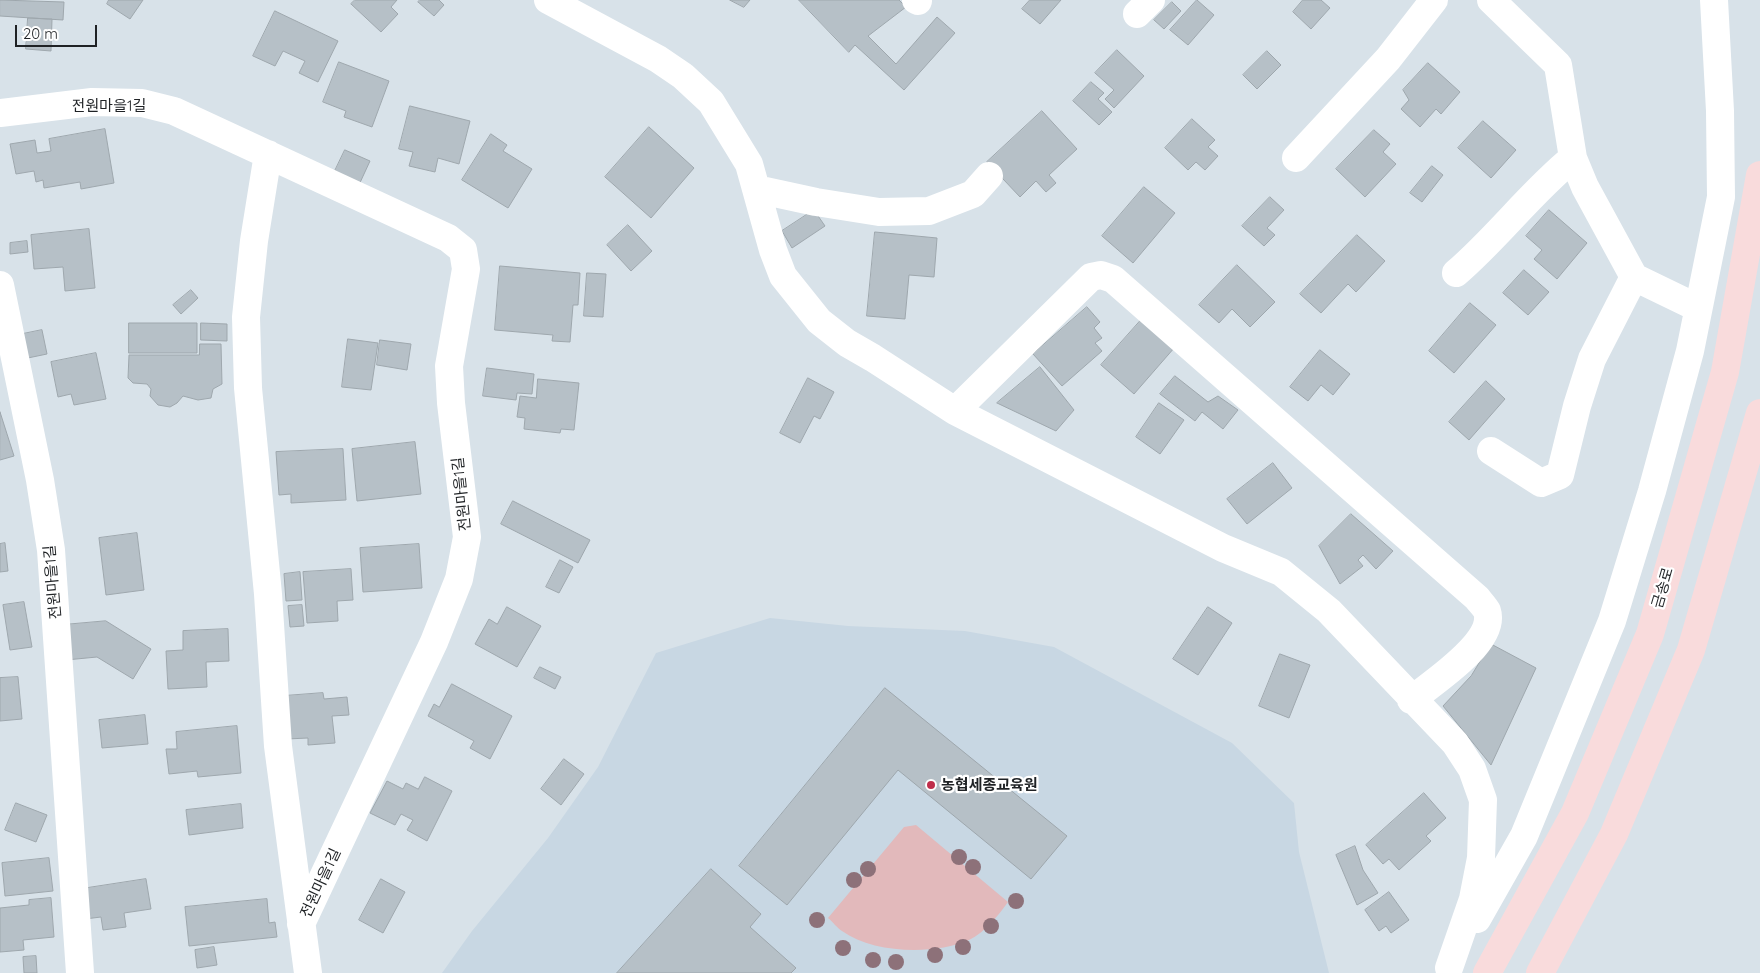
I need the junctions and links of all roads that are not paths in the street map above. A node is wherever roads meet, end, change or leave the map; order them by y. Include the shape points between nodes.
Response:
1 (548, 0) edge
2 (1434, 0) edge
3 (1491, 0) edge
4 (1714, 0) edge
5 (0, 114) edge
6 (268, 154) junction
7 (1296, 158) dead end
8 (1573, 158) junction
9 (1760, 175) edge
10 (989, 176) dead end
11 (756, 189) junction
12 (1456, 273) dead end
13 (1634, 277) junction
14 (0, 285) edge
15 (1698, 308) junction
16 (955, 411) junction
17 (1760, 413) edge
18 (1491, 451) dead end
19 (1412, 700) junction
20 (302, 924) junction
21 (1447, 971) edge
22 (80, 973) edge
23 (308, 973) edge
24 (1487, 973) edge
25 (1540, 973) edge

1 - 11 street via 650,54 711,102 749,164
2 - 7 street via 1388,59
3 - 8 street via 1558,65
4 - 15 street via 1721,197
5 - 6 street, 전원마을1길 via 92,102 142,102 174,111
6 - 20 street, 전원마을1길 via 246,317 248,388 268,594 278,746
6 - 20 street, 전원마을1길 via 448,238 464,250 466,269 449,366 467,537 459,579 434,642
8 - 12 street via 1486,248
8 - 13 street via 1585,187
9 - 24 main road, 금송로 via 1725,372 1650,634 1575,813
10 - 11 street via 973,194 928,211 879,212
11 - 16 street via 783,276 819,321 847,343
13 - 15 street
13 - 18 street via 1592,359 1560,475 1541,483
14 - 22 street, 전원마을1길 via 52,550
15 - 21 street via 1690,351 1652,491 1612,621 1524,836
16 - 19 street via 1223,548 1281,572 1329,611
16 - 19 street via 1091,277 1101,275 1113,279 1477,598 1487,611 1482,638 1469,653
17 - 25 main road via 1691,650 1614,834
19 - 21 street via 1455,743 1472,769 1483,800 1481,858 1473,899
20 - 23 street, 전원마을1길

